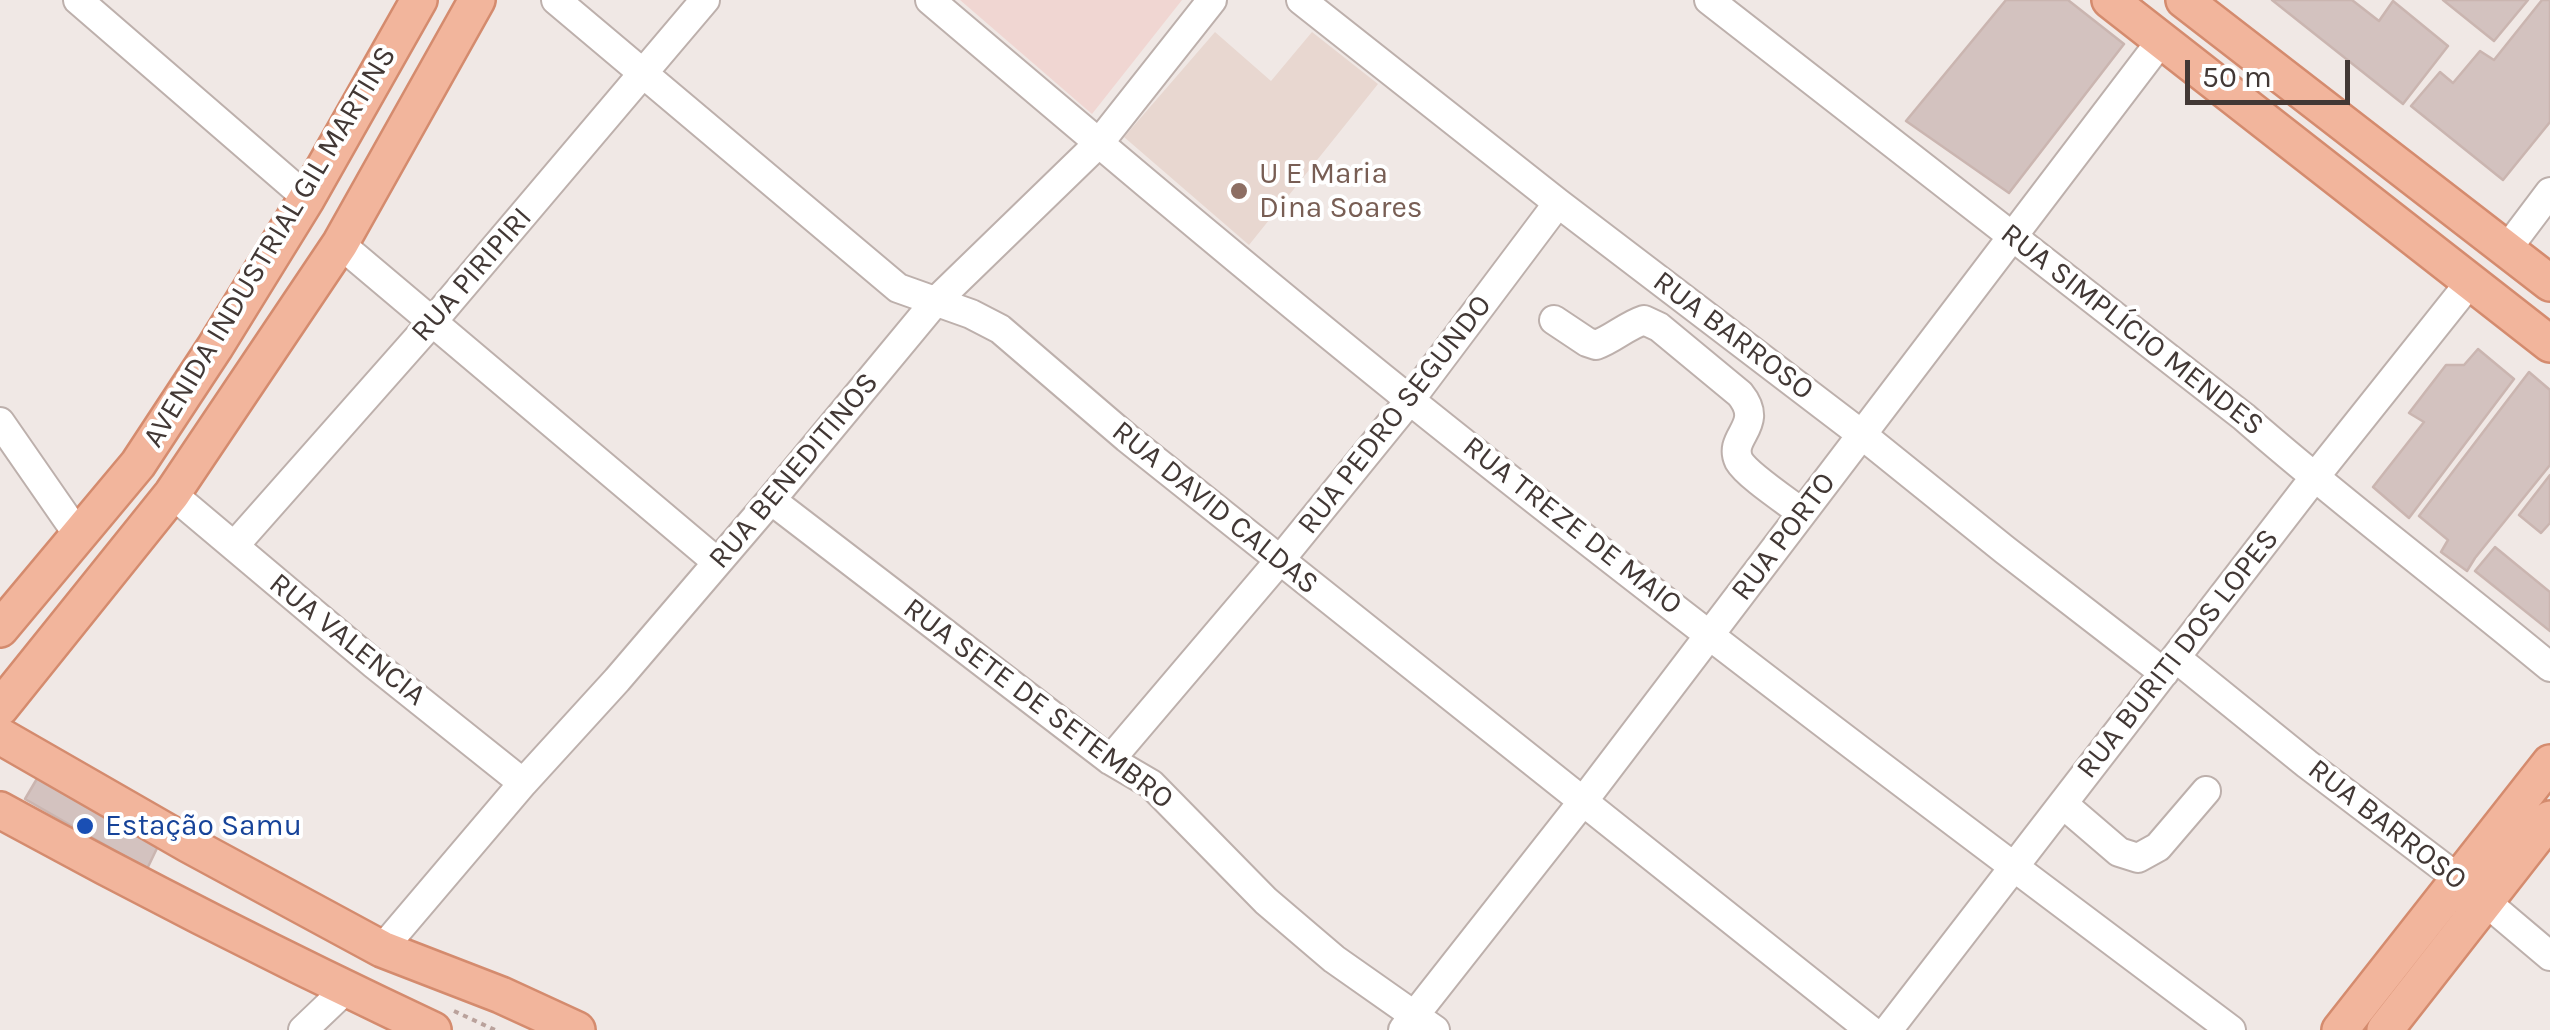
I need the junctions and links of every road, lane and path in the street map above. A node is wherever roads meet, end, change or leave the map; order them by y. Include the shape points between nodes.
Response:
1 (78, 0) edge
2 (477, 0) edge
3 (556, 0) edge
4 (705, 0) edge
5 (930, 0) edge
6 (1212, 0) edge
7 (1301, 0) edge
8 (1708, 0) edge
9 (2110, 0) edge
10 (2190, 2) edge
11 (415, 7) edge
12 (454, 37) junction
13 (2161, 41) junction
14 (644, 73) junction
15 (1099, 143) junction
16 (2550, 192) edge
17 (307, 198) junction
18 (1558, 203) junction
19 (2012, 235) junction
20 (340, 244) junction
21 (2507, 250) junction
22 (2471, 281) junction
23 (2550, 283) edge
24 (935, 302) junction
25 (1554, 320) dead end
26 (433, 321) junction
27 (2550, 344) edge
28 (1410, 400) junction
29 (0, 422) edge
30 (1861, 434) junction
31 (2314, 478) junction
32 (172, 494) junction
33 (771, 500) junction
34 (1802, 513) junction
35 (79, 536) junction
36 (234, 546) junction
37 (1280, 560) junction
38 (717, 562) junction
39 (0, 629) edge
40 (1710, 634) junction
41 (2170, 665) junction
42 (2550, 667) edge
43 (0, 708) edge
44 (0, 736) edge
45 (1110, 760) junction
46 (2550, 763) edge
47 (523, 783) junction
48 (2206, 792) dead end
49 (1584, 800) junction
50 (2063, 804) junction
51 (0, 810) edge
52 (2550, 819) edge
53 (2014, 867) junction
54 (2472, 891) junction
55 (382, 949) junction
56 (2550, 956) edge
57 (346, 989) junction
58 (1417, 1025) edge
59 (303, 1030) edge
60 (433, 1030) edge
61 (577, 1030) edge
62 (1870, 1030) edge
63 (1888, 1030) edge
64 (2231, 1030) edge
65 (2340, 1030) edge
66 (2385, 1030) edge

1 - 17 street
2 - 12 main road, AVENIDA INDUSTRIAL GIL MARTINS
3 - 14 street, RUA DAVID CALDAS
4 - 14 street, RUA PIRIPIRI
5 - 15 street, RUA TREZE DE MAIO
6 - 15 street, RUA BENEDITINOS
7 - 18 street, RUA BARROSO
8 - 19 street, RUA SIMPLÍCIO MENDES
9 - 13 main road
10 - 21 main road
11 - 12 main road
11 - 17 main road, AVENIDA INDUSTRIAL GIL MARTINS
12 - 20 main road, AVENIDA INDUSTRIAL GIL MARTINS
13 - 19 street, RUA PORTO
13 - 22 main road
14 - 24 street, RUA DAVID CALDAS via 898,288
14 - 26 street, RUA PIRIPIRI
15 - 24 street, RUA BENEDITINOS
15 - 28 street, RUA TREZE DE MAIO
16 - 21 street
17 - 35 main road, AVENIDA INDUSTRIAL GIL MARTINS via 149,447
18 - 28 street, RUA PEDRO SEGUNDO
18 - 30 street, RUA BARROSO
19 - 30 street, RUA PORTO
19 - 31 street, RUA SIMPLÍCIO MENDES
20 - 26 street
20 - 32 main road, AVENIDA INDUSTRIAL GIL MARTINS
21 - 23 main road
22 - 27 main road
22 - 31 street, RUA BURITI DOS LOPES
24 - 33 street, RUA BENEDITINOS
24 - 37 street, RUA DAVID CALDAS via 1000,329
25 - 34 street via 1596,346 1644,320 1659,328 1749,405 1737,457
26 - 36 street, RUA PIRIPIRI
26 - 38 street
28 - 37 street, RUA PEDRO SEGUNDO
28 - 40 street, RUA TREZE DE MAIO
29 - 35 street
30 - 34 street, RUA PORTO
30 - 41 street, RUA BARROSO via 2004,550
31 - 41 street, RUA BURITI DOS LOPES
31 - 42 street, RUA SIMPLÍCIO MENDES
32 - 36 street, RUA VALENCIA
32 - 43 main road, AVENIDA INDUSTRIAL GIL MARTINS
33 - 38 street, RUA BENEDITINOS
33 - 45 street, RUA SETE DE SETEMBRO
34 - 40 street, RUA PORTO
35 - 39 main road, AVENIDA INDUSTRIAL GIL MARTINS
36 - 47 street, RUA VALENCIA
37 - 45 street, RUA PEDRO SEGUNDO
37 - 49 street, RUA DAVID CALDAS
38 - 47 street, RUA BENEDITINOS
40 - 49 street, RUA PORTO
40 - 53 street, RUA TREZE DE MAIO
41 - 50 street, RUA BURITI DOS LOPES
41 - 54 street, RUA BARROSO
44 - 55 main road
45 - 58 street, RUA SETE DE SETEMBRO via 1168,799 1266,900
46 - 54 main road
47 - 55 street, RUA BENEDITINOS
48 - 50 street via 2158,847 2138,858 2119,852
49 - 58 street, RUA PORTO
49 - 62 street, RUA DAVID CALDAS
50 - 53 street, RUA BURITI DOS LOPES
51 - 57 main road
52 - 54 main road
53 - 63 street, RUA BURITI DOS LOPES
53 - 64 street, RUA TREZE DE MAIO
54 - 56 street, RUA BARROSO
54 - 65 main road
54 - 66 main road
55 - 61 main road
57 - 59 street
57 - 60 main road

